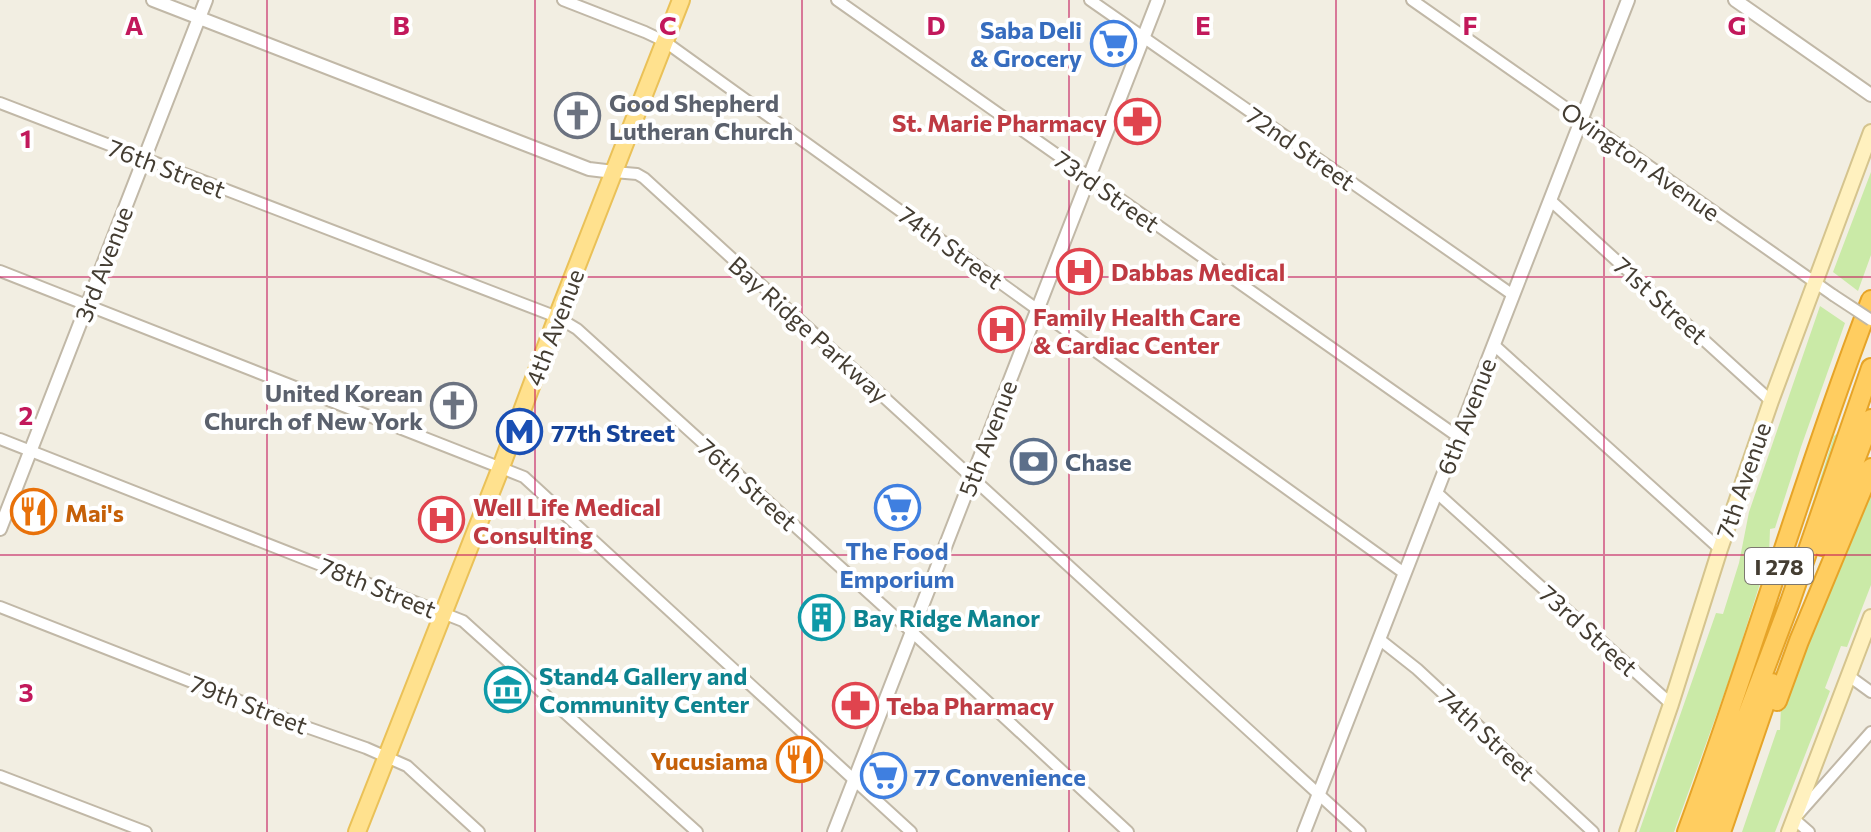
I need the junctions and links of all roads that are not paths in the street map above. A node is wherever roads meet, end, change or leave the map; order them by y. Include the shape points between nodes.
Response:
1 (153, 0) edge
2 (206, 0) edge
3 (563, 0) edge
4 (681, 0) edge
5 (837, 0) edge
6 (1090, 0) edge
7 (1158, 0) edge
8 (1412, 0) edge
9 (1628, 0) edge
10 (1735, 0) edge
11 (199, 18) junction
12 (1144, 38) junction
13 (664, 41) junction
14 (1871, 95) edge
15 (0, 103) edge
16 (1582, 119) junction
17 (1871, 132) edge
18 (144, 160) junction
19 (614, 172) junction
20 (1089, 178) junction
21 (1550, 200) junction
22 (0, 271) edge
23 (1814, 282) junction
24 (1513, 295) junction
25 (1871, 300) edge
26 (87, 306) junction
27 (1038, 309) junction
28 (557, 317) junction
29 (1871, 320) edge
30 (1494, 345) junction
31 (1871, 368) edge
32 (1871, 394) edge
33 (1771, 401) junction
34 (1871, 419) edge
35 (1457, 436) junction
36 (0, 439) edge
37 (30, 451) junction
38 (501, 467) junction
39 (1871, 468) edge
40 (972, 478) junction
41 (1436, 492) junction
42 (1837, 505) junction
43 (0, 529) edge
44 (1720, 549) junction
45 (1404, 573) junction
46 (0, 607) edge
47 (443, 612) junction
48 (1871, 617) edge
49 (912, 632) junction
50 (1379, 639) junction
51 (1849, 676) junction
52 (1871, 692) edge
53 (1671, 704) junction
54 (1871, 732) edge
55 (387, 757) junction
56 (0, 776) edge
57 (854, 780) junction
58 (1319, 794) junction
59 (1791, 826) edge
60 (146, 832) edge
61 (357, 832) edge
62 (479, 832) edge
63 (697, 832) edge
64 (834, 832) edge
65 (911, 832) edge
66 (1128, 832) edge
67 (1304, 832) edge
68 (1360, 832) edge
69 (1593, 832) edge
70 (1627, 832) edge
71 (1687, 832) edge
72 (1703, 832) edge
73 (1721, 832) edge
74 (1730, 832) edge
75 (1809, 832) edge

1 - 11 street, Bay Ridge Parkway
2 - 11 street, 3rd Avenue
3 - 13 street, 74th Street
4 - 13 main road, 4th Avenue
5 - 20 street, 73rd Street
6 - 12 street, 72nd Street
7 - 12 street, 5th Avenue
8 - 16 street, Ovington Avenue
9 - 16 street, 6th Avenue
10 - 14 street
11 - 18 street, 3rd Avenue
11 - 19 street, Bay Ridge Parkway via 589,169
12 - 20 street, 5th Avenue
12 - 24 street, 72nd Street
13 - 19 main road, 4th Avenue
13 - 27 street, 74th Street
15 - 18 street, 76th Street
16 - 21 street, 6th Avenue
16 - 23 street, Ovington Avenue
17 - 23 main road, 7th Avenue
18 - 26 street, 3rd Avenue
18 - 28 street, 76th Street
19 - 28 main road, 4th Avenue
19 - 40 street, Bay Ridge Parkway via 644,178
20 - 27 street, 5th Avenue
20 - 35 street, 73rd Street
21 - 24 street, 6th Avenue
21 - 33 street, 71st Street
22 - 26 street
23 - 29 street, Ovington Avenue, bridge
23 - 33 main road, 7th Avenue
24 - 30 street, 6th Avenue
25 - 71 highway, I 278
26 - 37 street, 3rd Avenue
26 - 38 street
27 - 40 street, 5th Avenue
27 - 45 street, 74th Street
28 - 38 main road, 4th Avenue
28 - 49 street, 76th Street via 577,329
30 - 35 street, 6th Avenue
30 - 44 street
31 - 72 highway, I 278
32 - 42 highway
33 - 44 main road, 7th Avenue
34 - 42 highway, I 278
35 - 41 street, 6th Avenue
36 - 37 street, 78th Street
37 - 43 street, 3rd Avenue
37 - 47 street, 78th Street
38 - 47 main road, 4th Avenue
38 - 57 street via 524,477
39 - 74 highway via 1799,641
40 - 49 street, 5th Avenue
40 - 58 street, Bay Ridge Parkway
41 - 45 street, 6th Avenue
41 - 53 street, 73rd Street
42 - 73 highway, I 278
44 - 53 main road, 7th Avenue
45 - 50 street, 6th Avenue
46 - 55 street, 79th Street
47 - 55 main road, 4th Avenue
47 - 63 street, 78th Street via 463,621
48 - 51 main road
49 - 57 street, 5th Avenue
49 - 66 street, 76th Street
50 - 58 street, 6th Avenue
50 - 69 street, 74th Street
51 - 52 street
51 - 59 main road
53 - 70 main road, 7th Avenue
54 - 59 street
55 - 61 main road, 4th Avenue
55 - 62 street, 79th Street via 407,766
56 - 60 street
57 - 64 street, 5th Avenue
57 - 65 street
58 - 67 street, 6th Avenue
58 - 68 street, Bay Ridge Parkway
59 - 75 street

